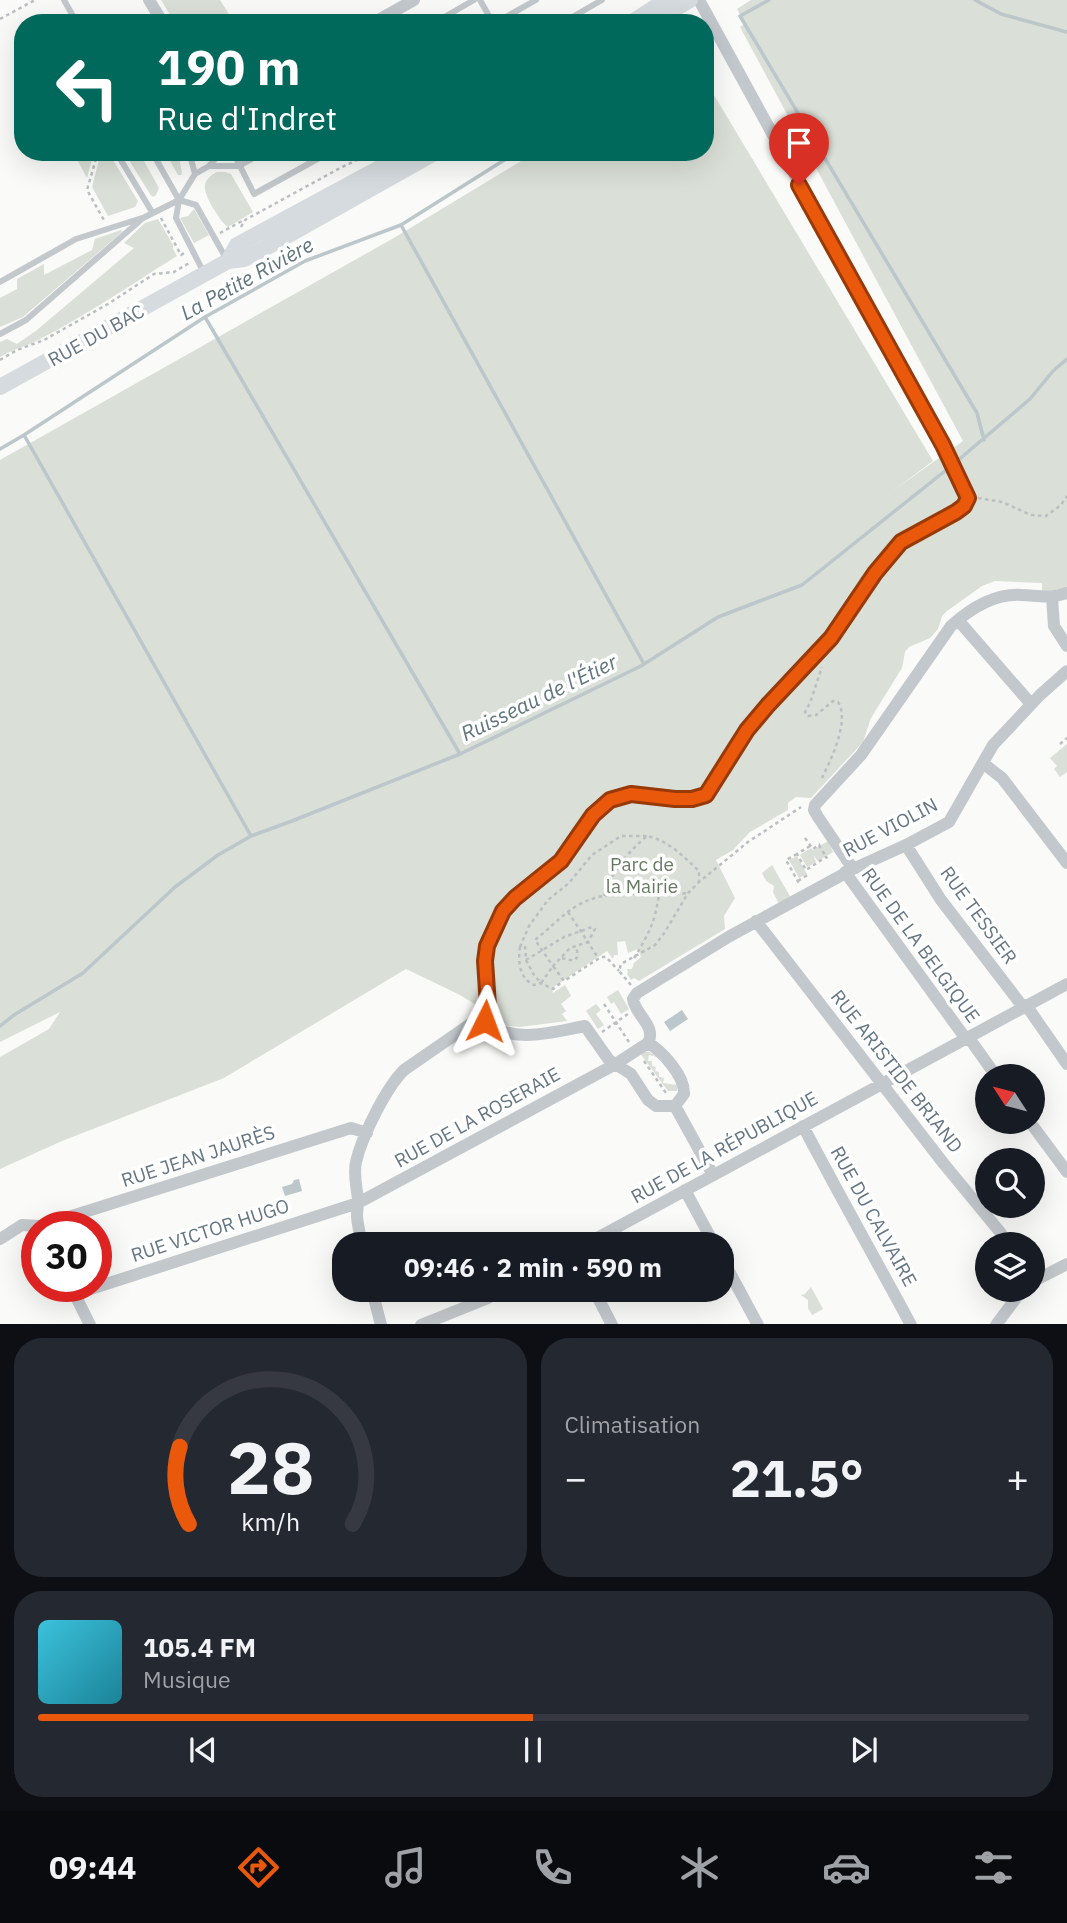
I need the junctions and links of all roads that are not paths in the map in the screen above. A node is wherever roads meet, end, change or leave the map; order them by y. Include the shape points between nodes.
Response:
1 (414, 0) edge
2 (474, 0) edge
3 (536, 0) edge
4 (601, 0) edge
5 (666, 0) edge
6 (690, 0) edge
7 (514, 13) edge
8 (389, 14) edge
9 (450, 14) edge
10 (577, 14) edge
11 (645, 14) edge
12 (667, 14) edge
13 (714, 27) edge
14 (122, 161) edge
15 (157, 161) edge
16 (191, 161) edge
17 (213, 161) edge
18 (237, 161) edge
19 (248, 161) edge
20 (314, 161) edge
21 (393, 161) edge
22 (420, 161) edge
23 (209, 166) junction
24 (239, 166) junction
25 (195, 174) junction
26 (179, 200) junction
27 (152, 212) junction
28 (144, 218) junction
29 (228, 261) junction
30 (205, 274) junction
31 (0, 282) edge
32 (0, 334) edge
33 (0, 387) edge
34 (1067, 593) edge
35 (1052, 597) junction
36 (958, 620) junction
37 (1067, 646) edge
38 (1067, 671) edge
39 (1031, 704) junction
40 (984, 764) junction
41 (906, 845) junction
42 (1067, 863) edge
43 (849, 871) junction
44 (756, 921) junction
45 (1067, 984) edge
46 (1025, 1006) junction
47 (485, 1021) junction
48 (967, 1038) junction
49 (648, 1043) junction
50 (987, 1064) edge
51 (1067, 1064) edge
52 (614, 1065) junction
53 (881, 1083) junction
54 (675, 1106) junction
55 (803, 1126) junction
56 (367, 1133) junction
57 (1039, 1134) edge
58 (1067, 1172) edge
59 (713, 1175) junction
60 (685, 1190) junction
61 (358, 1203) junction
62 (90, 1211) edge
63 (21, 1226) edge
64 (360, 1232) edge
65 (608, 1232) edge
66 (708, 1232) edge
67 (1000, 1232) edge
68 (0, 1239) edge
69 (1067, 1264) edge
70 (1045, 1275) edge
71 (112, 1278) edge
72 (734, 1280) edge
73 (79, 1302) edge
74 (375, 1302) edge
75 (478, 1302) edge
76 (600, 1302) edge
77 (1013, 1302) edge
78 (90, 1324) edge
79 (381, 1324) edge
80 (423, 1324) edge
81 (611, 1324) edge
82 (757, 1324) edge
83 (910, 1324) edge
84 (997, 1324) edge

1 - 8 street
2 - 9 lane
3 - 7 lane
4 - 10 lane
5 - 11 main road
6 - 12 main road
13 - 47 street via 968,498 956,512 901,542 831,638 747,730 706,795 675,799 631,794 610,800 593,815 561,861 515,898 503,911 487,946
14 - 27 lane
15 - 26 lane
16 - 25 lane
17 - 23 lane
18 - 24 lane
19 - 24 lane
20 - 24 lane via 254,194
21 - 29 main road, RUE DU BAC via 237,246
22 - 29 main road, RUE DU BAC via 253,255
23 - 24 lane
23 - 25 lane
25 - 26 lane
26 - 27 lane
26 - 29 lane via 197,205
26 - 30 lane via 176,218
27 - 28 lane
28 - 31 lane via 76,239
28 - 32 lane via 26,320
29 - 30 main road, RUE DU BAC
30 - 33 main road, RUE DU BAC
34 - 35 street
35 - 36 street via 989,600
35 - 37 street via 1054,626
36 - 39 street
36 - 43 street, RUE DE LA BELGIQUE via 862,755 815,805
38 - 39 street, RUE VIOLIN
39 - 40 street, RUE VIOLIN via 993,745
40 - 41 street, RUE VIOLIN via 949,822
40 - 42 street via 1002,778
41 - 43 street, RUE VIOLIN
41 - 46 street, RUE TESSIER via 941,900
43 - 44 street, RUE VIOLIN
43 - 48 street, RUE DE LA BELGIQUE
44 - 49 street, RUE VIOLIN via 637,993 633,1001 651,1031
44 - 53 street, RUE ARISTIDE BRIAND
45 - 46 street, RUE DE LA RÉPUBLIQUE
46 - 48 street, RUE DE LA RÉPUBLIQUE
46 - 51 street, RUE TESSIER
47 - 52 street via 500,1032 520,1034 585,1026
47 - 56 street via 472,1023 404,1070
48 - 50 street, RUE DE LA BELGIQUE
48 - 53 street, RUE DE LA RÉPUBLIQUE
49 - 52 street, RUE DE LA ROSERAIE
49 - 54 street via 662,1053 683,1084 684,1094
52 - 54 street via 631,1074 653,1105
52 - 61 street, RUE DE LA ROSERAIE
53 - 55 street, RUE DE LA RÉPUBLIQUE
53 - 67 street, RUE ARISTIDE BRIAND
54 - 59 street
55 - 59 street, RUE DE LA RÉPUBLIQUE
55 - 83 street, RUE DU CALVAIRE
56 - 61 street via 356,1162
56 - 62 street, RUE JEAN JAURÈS via 351,1128
57 - 58 street
59 - 60 street, RUE DE LA RÉPUBLIQUE
60 - 65 street, RUE DE LA RÉPUBLIQUE
60 - 66 street
61 - 64 street
61 - 71 street, RUE VICTOR HUGO
63 - 68 street, RUE JEAN JAURÈS
69 - 70 street
72 - 82 street
73 - 78 street
74 - 79 street
75 - 80 street
76 - 81 street
77 - 84 street

